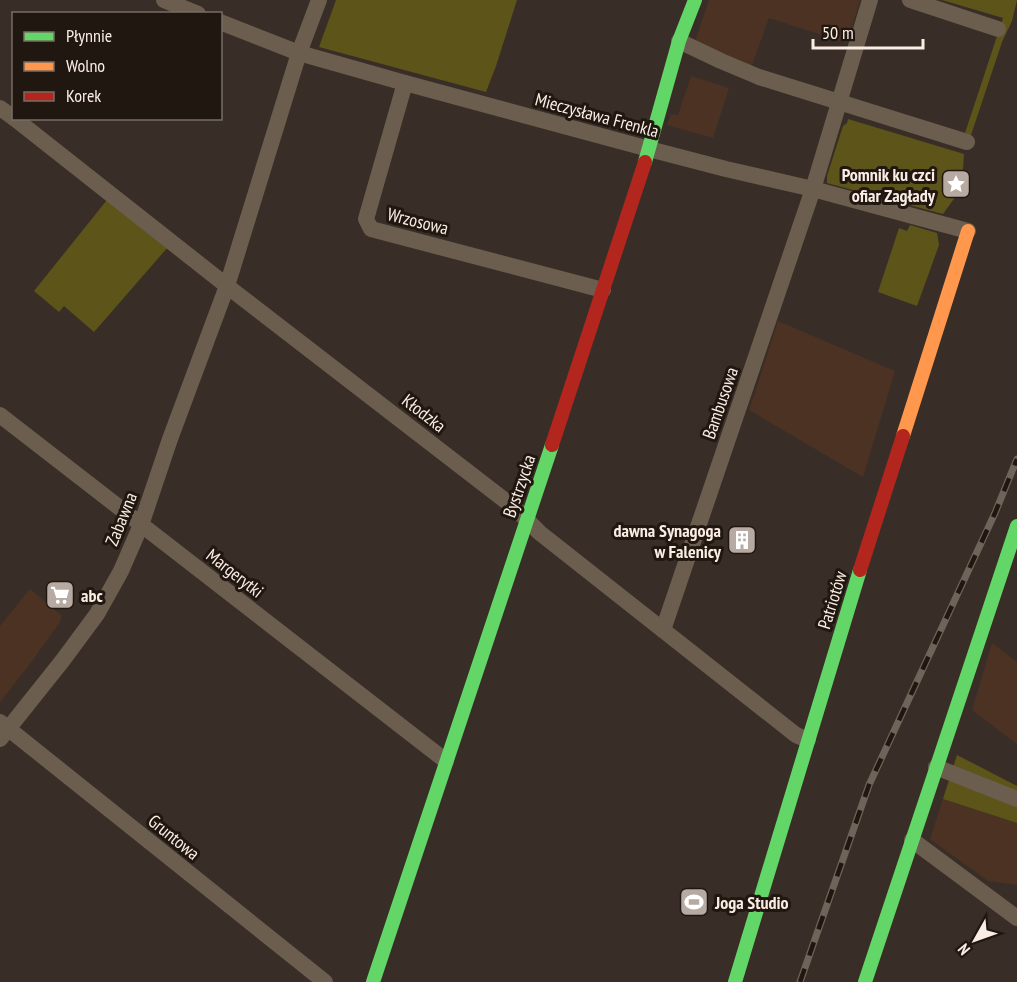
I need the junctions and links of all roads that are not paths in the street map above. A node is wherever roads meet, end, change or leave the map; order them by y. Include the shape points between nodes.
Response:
1 (164, 0) edge
2 (319, 0) edge
3 (695, 0) edge
4 (870, 0) edge
5 (910, 0) edge
6 (193, 12) edge
7 (222, 23) edge
8 (998, 29) dead end
9 (680, 41) junction
10 (299, 53) junction
11 (405, 83) junction
12 (839, 102) junction
13 (17, 120) edge
14 (967, 142) dead end
15 (649, 149) junction
16 (813, 189) junction
17 (968, 231) joint
18 (227, 286) junction
19 (603, 291) junction
20 (0, 415) edge
21 (527, 520) junction
22 (141, 525) junction
23 (1017, 526) edge
24 (1003, 568) junction
25 (1017, 578) edge
26 (663, 630) junction
27 (3, 730) edge
28 (808, 740) junction
29 (446, 761) junction
30 (936, 767) junction
31 (1017, 799) edge
32 (912, 840) junction
33 (1017, 918) edge
34 (325, 982) edge
35 (373, 982) edge
36 (735, 982) edge
37 (865, 982) edge

1 - 6 street
2 - 10 street, Zabawna
3 - 9 main road, Bystrzycka
4 - 12 street, Bambusowa
5 - 8 street
7 - 10 street, Mieczysława Frenkla
9 - 12 street via 759,77
9 - 15 main road, Bystrzycka
10 - 11 street, Mieczysława Frenkla
10 - 18 street, Zabawna
11 - 15 street, Mieczysława Frenkla
11 - 19 street, Wrzosowa via 366,219 371,229
12 - 14 street
12 - 16 street, Bambusowa
13 - 18 street, Kłodzka
15 - 16 street, Mieczysława Frenkla
15 - 19 main road, Bystrzycka
16 - 17 street, Mieczysława Frenkla
16 - 26 street, Bambusowa
17 - 28 main road, Patriotów
18 - 21 street, Kłodzka
18 - 22 street, Zabawna
19 - 21 main road, Bystrzycka
20 - 22 street, Margerytki
21 - 26 street, Kłodzka
21 - 29 main road, Bystrzycka
22 - 27 street, Zabawna via 97,614
22 - 29 street, Margerytki
23 - 24 main road
24 - 25 street
24 - 30 main road
26 - 28 street, Kłodzka via 796,735
27 - 34 street, Gruntowa
28 - 36 main road, Patriotów
29 - 35 main road, Bystrzycka
30 - 31 street
30 - 32 main road
32 - 33 street
32 - 37 main road

